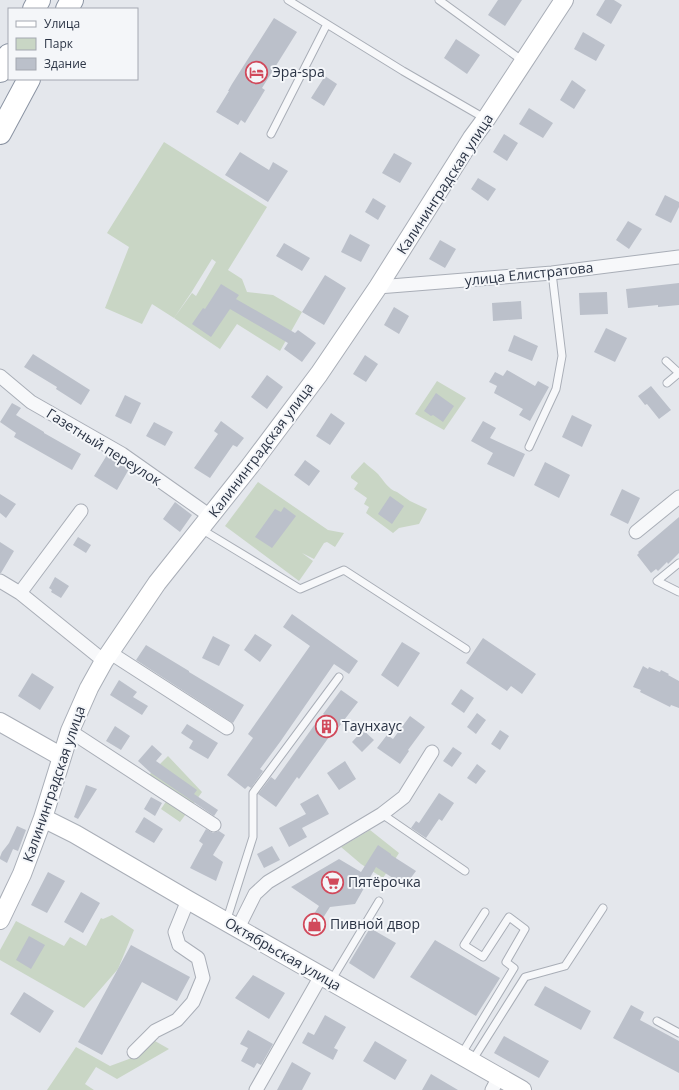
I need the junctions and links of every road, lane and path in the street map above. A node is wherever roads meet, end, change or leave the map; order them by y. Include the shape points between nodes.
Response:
1 (288, 0) edge
2 (439, 0) edge
3 (564, 0) edge
4 (327, 24) junction
5 (8, 57) edge
6 (524, 61) junction
7 (0, 71) edge
8 (28, 80) edge
9 (486, 119) junction
10 (0, 133) edge
11 (271, 134) dead end
12 (679, 257) edge
13 (552, 273) junction
14 (378, 288) junction
15 (666, 361) dead end
16 (679, 373) edge
17 (0, 376) edge
18 (667, 383) dead end
19 (529, 447) dead end
20 (679, 497) edge
21 (81, 511) dead end
22 (205, 522) junction
23 (636, 532) dead end
24 (679, 563) edge
25 (0, 582) edge
26 (679, 592) edge
27 (20, 593) junction
28 (466, 649) dead end
29 (106, 656) junction
30 (339, 677) dead end
31 (78, 712) junction
32 (0, 722) edge
33 (227, 728) dead end
34 (70, 732) junction
35 (35, 742) junction
36 (432, 752) dead end
37 (62, 757) junction
38 (382, 814) junction
39 (43, 818) junction
40 (214, 825) dead end
41 (465, 872) dead end
42 (188, 900) junction
43 (379, 902) dead end
44 (603, 908) dead end
45 (484, 912) dead end
46 (0, 920) edge
47 (232, 925) junction
48 (326, 978) junction
49 (657, 1021) dead end
50 (679, 1033) edge
51 (134, 1052) dead end
52 (466, 1058) junction
53 (496, 1083) edge
54 (256, 1090) edge
55 (522, 1090) edge

1 - 4 lane
2 - 6 lane
3 - 6 street, Калининградская улица
4 - 9 lane
4 - 11 lane
5 - 7 highway
6 - 9 street, Калининградская улица
8 - 10 highway
9 - 14 street, Калининградская улица
12 - 13 street, улица Елистратова
13 - 14 street, улица Елистратова
13 - 19 lane via 562,356 556,389
14 - 22 street, Калининградская улица via 319,374
15 - 16 lane
16 - 18 lane
17 - 22 street, Газетный переулок via 31,402 122,454
20 - 23 street
21 - 27 street
22 - 28 lane via 300,590 344,570
22 - 29 street, Калининградская улица via 157,583
24 - 26 lane via 657,581
25 - 27 street
27 - 29 street
29 - 31 street, Калининградская улица
29 - 33 street
30 - 47 lane via 253,792 253,837
31 - 34 street, Калининградская улица
31 - 35 street via 55,736
32 - 35 street
34 - 37 street, Калининградская улица
34 - 40 street
35 - 37 street
36 - 38 street via 404,797
37 - 39 street, Калининградская улица
38 - 41 lane
38 - 47 street via 268,882 255,894
39 - 42 street, Октябрьская улица
39 - 46 street, Калининградская улица via 22,874
42 - 47 street, Октябрьская улица
42 - 51 street via 176,932 179,945 198,958 203,978 193,1002 177,1020 155,1031
43 - 48 lane
44 - 52 lane via 565,966 525,977
45 - 52 lane via 464,945 483,957 509,918 525,929 506,962 514,968
47 - 48 street, Октябрьская улица
48 - 52 street, Октябрьская улица
48 - 54 street
49 - 50 lane
52 - 53 street, Октябрьская улица
53 - 55 street, Октябрьская улица

